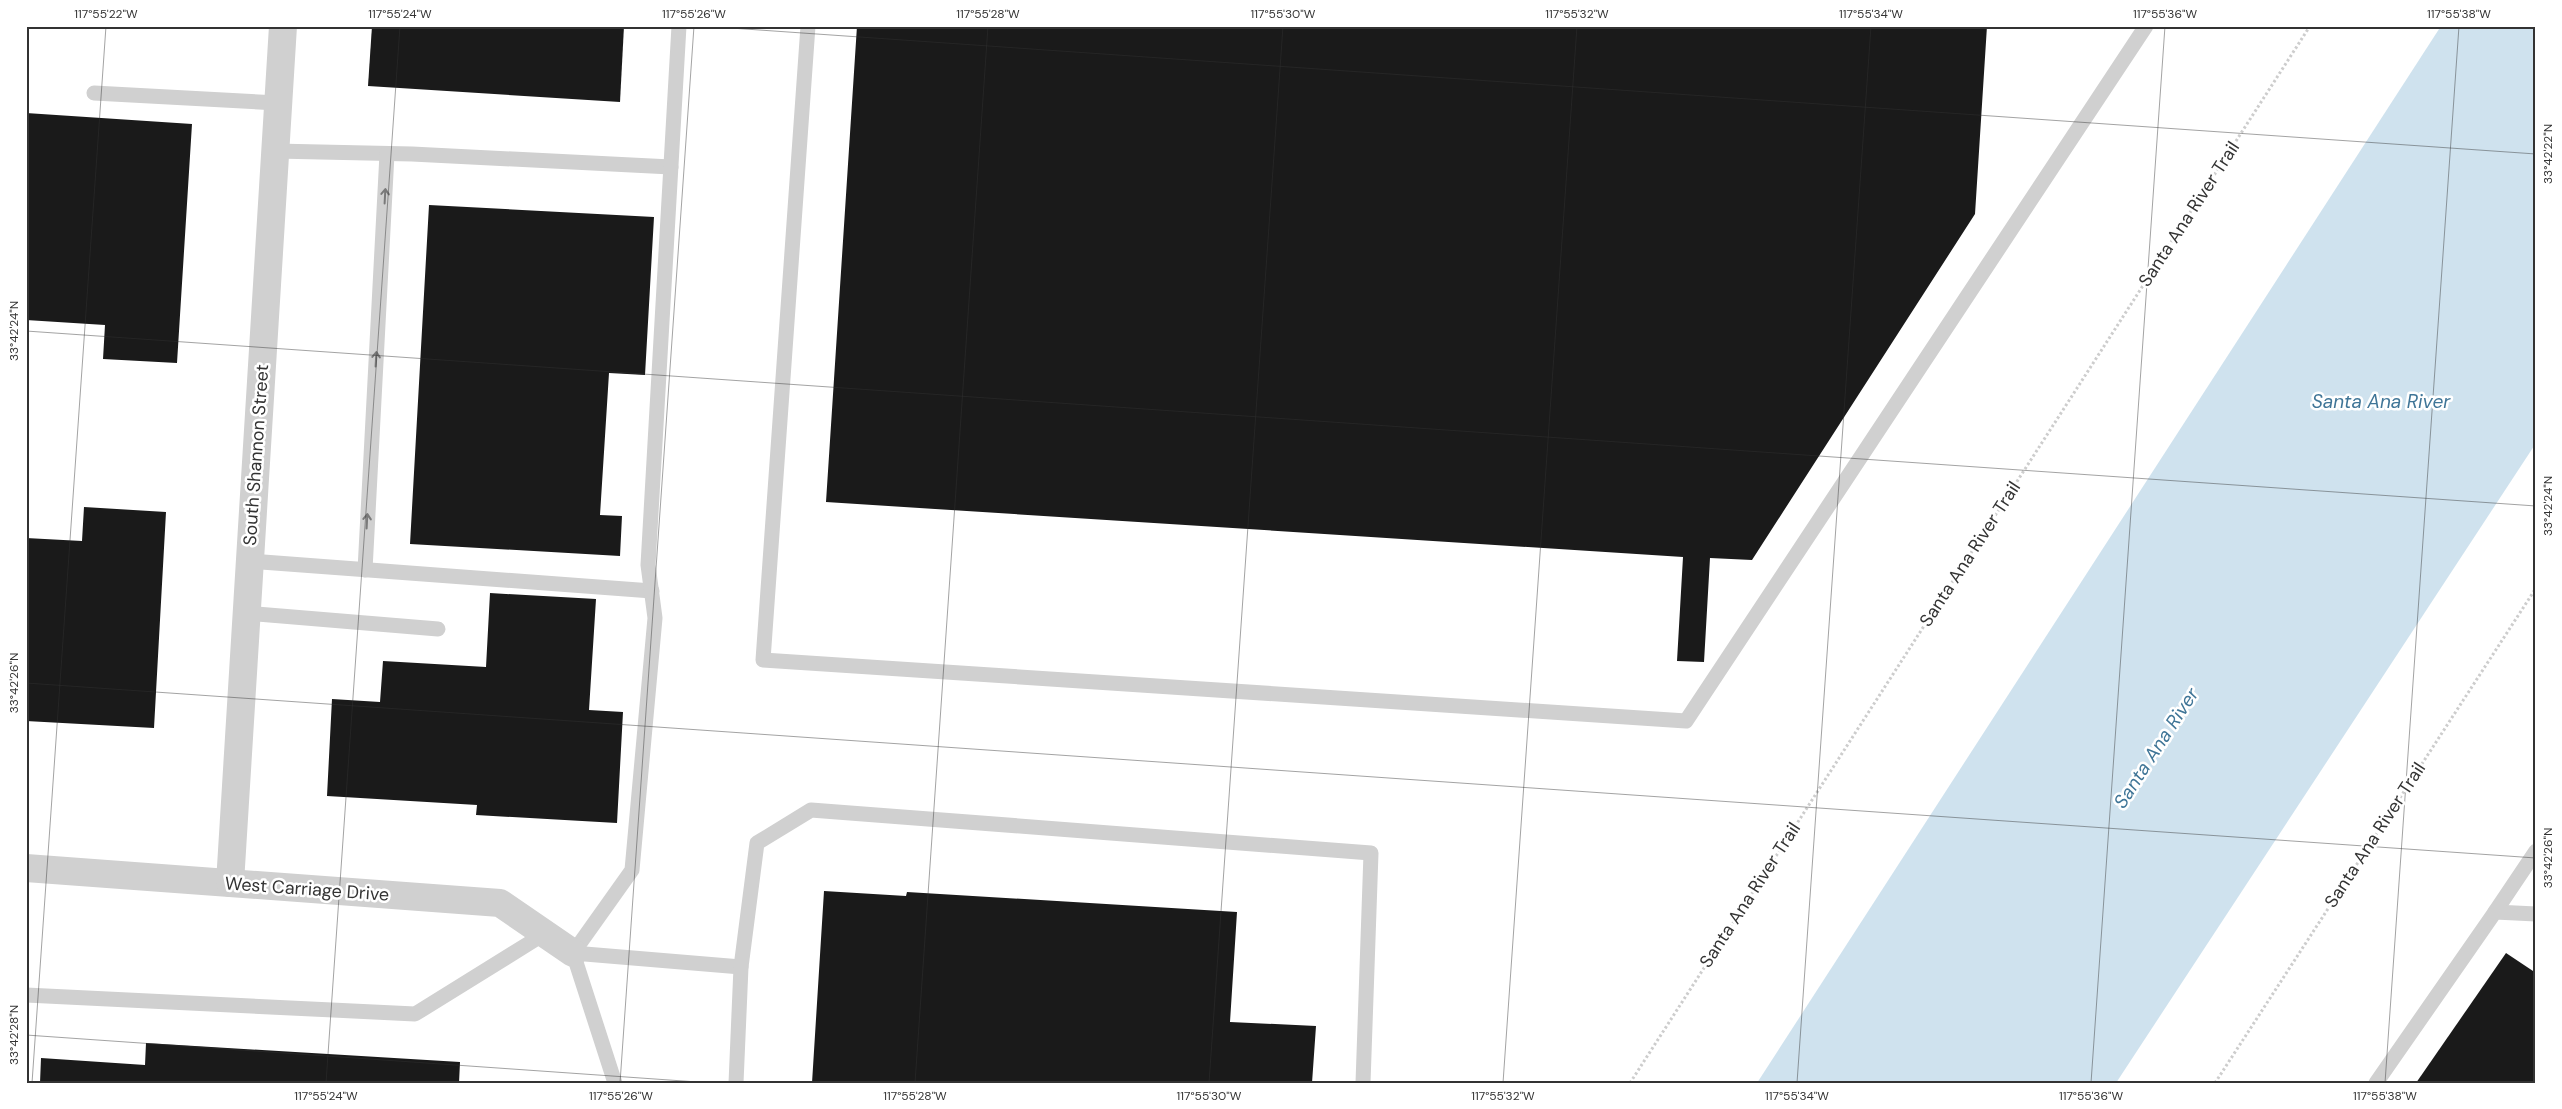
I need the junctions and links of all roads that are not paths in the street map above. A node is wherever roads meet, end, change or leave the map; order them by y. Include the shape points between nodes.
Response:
1 (283, 26) edge
2 (679, 26) edge
3 (808, 26) edge
4 (2146, 26) edge
5 (94, 93) dead end
6 (278, 103) junction
7 (275, 151) junction
8 (387, 154) junction
9 (671, 166) junction
10 (249, 561) junction
11 (365, 570) junction
12 (652, 591) junction
13 (246, 613) junction
14 (438, 629) dead end
15 (2536, 851) edge
16 (26, 868) edge
17 (230, 883) junction
18 (2494, 912) junction
19 (2536, 914) edge
20 (544, 934) junction
21 (573, 954) junction
22 (741, 967) junction
23 (26, 994) edge
24 (615, 1083) edge
25 (736, 1083) edge
26 (1363, 1083) edge
27 (2376, 1083) edge

1 - 6 street, South Shannon Street
2 - 9 lane
3 - 4 lane via 763,660 1686,721
5 - 6 lane
6 - 7 street, South Shannon Street
7 - 8 lane
7 - 10 street, South Shannon Street
8 - 9 lane
11 -> 8 lane
9 - 12 lane via 648,565
10 - 11 lane
10 - 13 street, South Shannon Street
11 - 12 lane
12 - 21 lane via 655,618 632,870
13 - 14 lane
13 - 17 street, South Shannon Street
15 - 18 lane
16 - 17 street, West Carriage Drive
17 - 20 street, West Carriage Drive via 500,903
18 - 19 lane
18 - 27 lane
20 - 21 street, West Carriage Drive
20 - 23 lane via 415,1014
21 - 22 lane
21 - 24 lane
22 - 25 lane
22 - 26 lane via 758,844 811,810 1371,853

